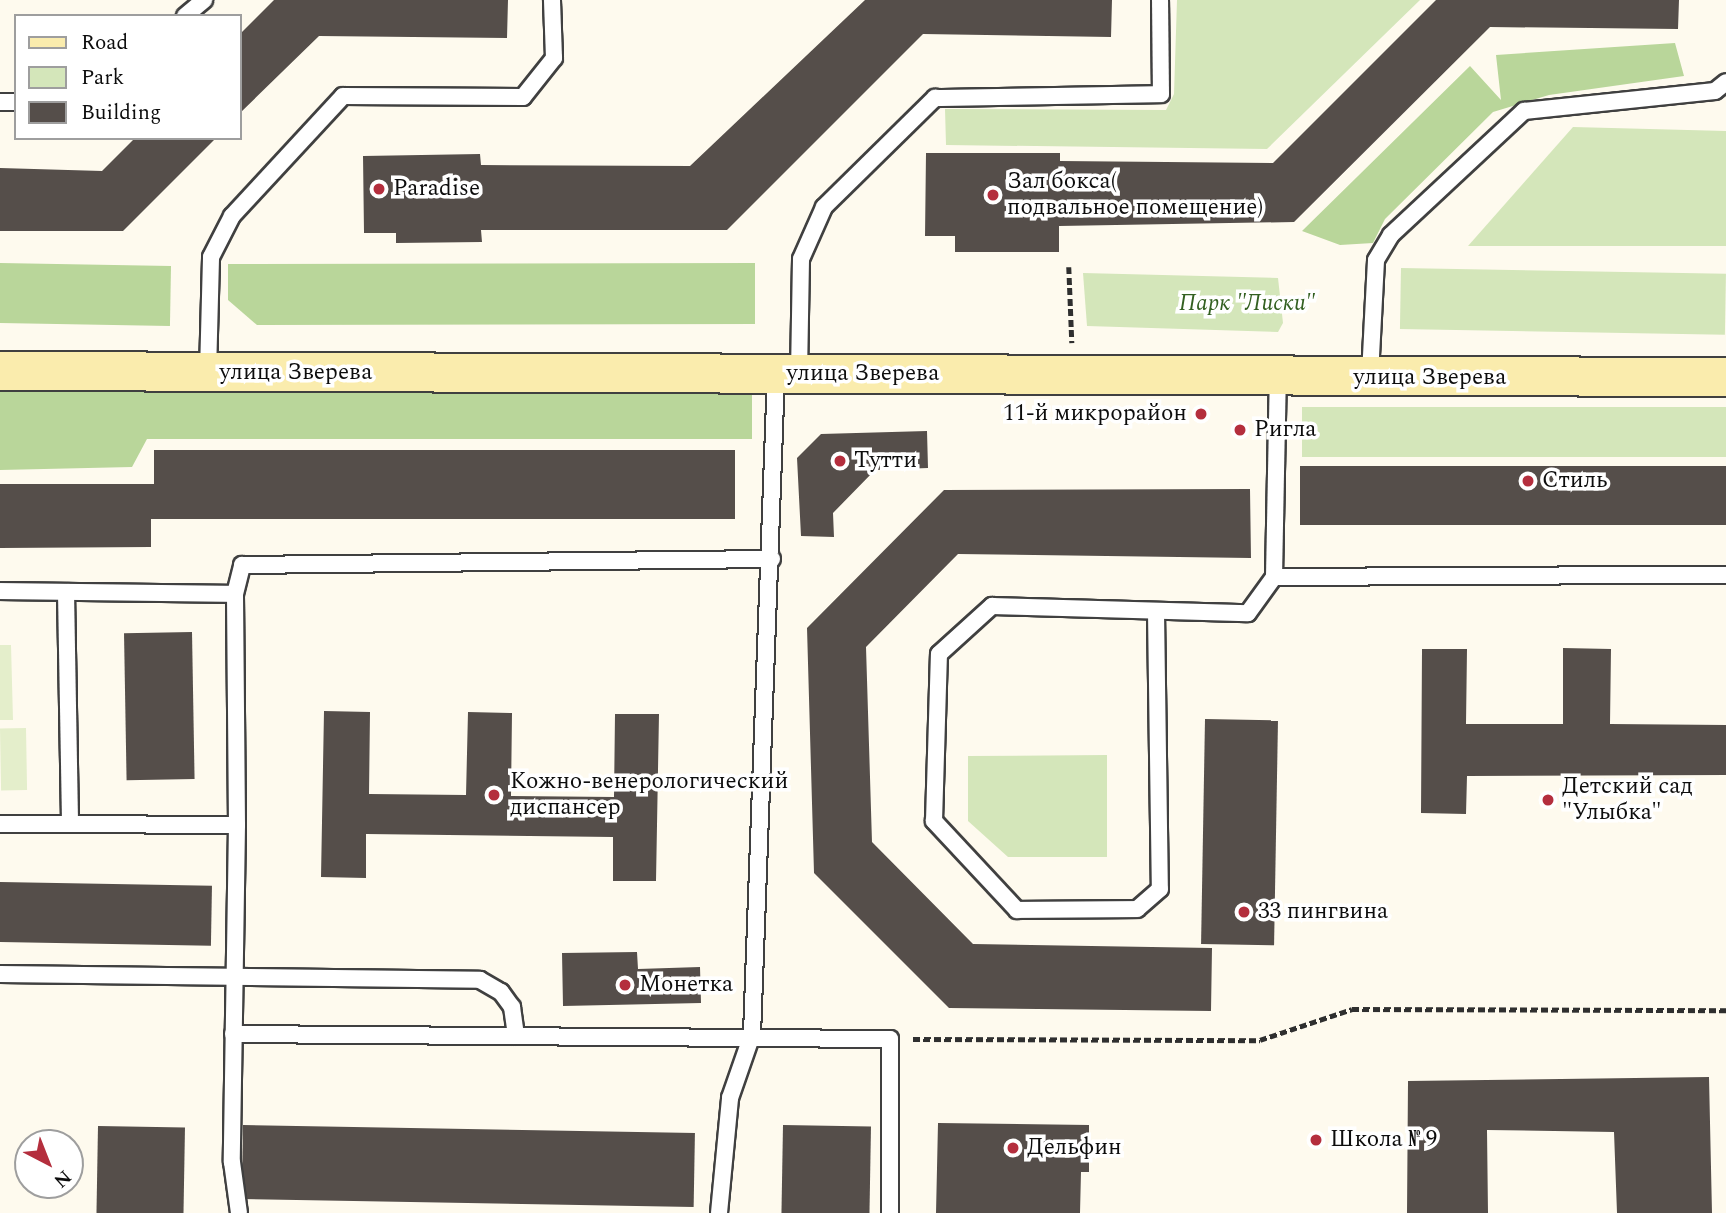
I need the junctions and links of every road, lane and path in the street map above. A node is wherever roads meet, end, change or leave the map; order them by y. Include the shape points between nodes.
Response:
1 (204, 0) edge
2 (552, 0) edge
3 (1160, 0) edge
4 (188, 14) edge
5 (1726, 82) edge
6 (0, 370) edge
7 (208, 373) junction
8 (788, 374) junction
9 (1278, 377) junction
10 (1726, 377) edge
11 (1370, 378) junction
12 (772, 559) junction
13 (1726, 575) edge
14 (1274, 577) junction
15 (0, 591) edge
16 (66, 592) junction
17 (235, 594) junction
18 (1156, 612) junction
19 (0, 824) edge
20 (70, 824) junction
21 (237, 825) junction
22 (0, 974) edge
23 (235, 974) junction
24 (1726, 1010) edge
25 (233, 1034) junction
26 (752, 1035) junction
27 (516, 1037) junction
28 (890, 1039) junction
29 (239, 1213) edge
30 (719, 1213) edge
31 (890, 1213) edge

1 - 4 lane
2 - 7 lane via 554,58 523,97 343,96 232,216 211,257
3 - 8 lane via 1161,94 935,98 824,207 801,259
5 - 11 lane via 1715,91 1524,111 1391,235 1376,260
6 - 7 main road, улица Зверева
7 - 8 main road, улица Зверева
8 - 9 main road, улица Зверева
8 - 12 lane
9 - 11 main road, улица Зверева
9 - 14 lane
10 - 11 main road, улица Зверева
12 - 17 lane via 242,565
12 - 26 lane
13 - 14 lane
14 - 18 lane via 1248,613
15 - 16 lane
16 - 17 lane
16 - 20 lane
17 - 21 lane
18 - 18 lane via 992,606 939,654 934,821 1017,910 1137,909 1160,890
19 - 20 lane
20 - 21 lane
21 - 23 lane
22 - 23 lane
23 - 25 lane
23 - 27 lane via 480,980 501,992 512,1007
24 - 28 path via 1352,1009 1259,1040
25 - 27 lane
25 - 29 lane via 232,1162
26 - 27 lane
26 - 28 lane
26 - 30 lane via 730,1098 722,1141
28 - 31 lane

